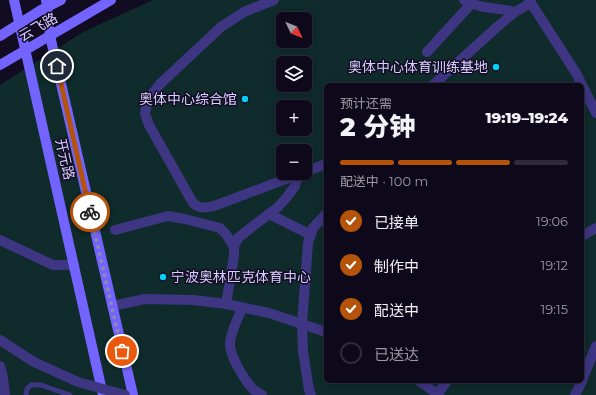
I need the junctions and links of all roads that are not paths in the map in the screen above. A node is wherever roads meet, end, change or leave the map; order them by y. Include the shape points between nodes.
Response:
1 (14, 0) edge
2 (62, 0) edge
3 (110, 0) edge
4 (274, 0) edge
5 (467, 2) edge
6 (530, 2) edge
7 (46, 4) edge
8 (515, 12) junction
9 (20, 24) junction
10 (0, 36) edge
11 (50, 36) junction
12 (26, 50) junction
13 (427, 52) dead end
14 (0, 65) edge
15 (435, 83) edge
16 (581, 83) edge
17 (584, 90) edge
18 (596, 113) edge
19 (324, 165) edge
20 (312, 169) edge
21 (283, 180) edge
22 (298, 180) edge
23 (196, 206) junction
24 (269, 214) junction
25 (324, 216) edge
26 (186, 219) junction
27 (596, 228) edge
28 (115, 230) dead end
29 (311, 235) junction
30 (584, 235) edge
31 (0, 240) edge
32 (234, 247) junction
33 (74, 265) junction
34 (226, 304) junction
35 (112, 306) junction
36 (242, 308) junction
37 (302, 324) junction
38 (324, 331) edge
39 (0, 340) edge
40 (596, 346) edge
41 (0, 366) edge
42 (584, 376) edge
43 (422, 383) edge
44 (446, 383) edge
45 (581, 383) edge
46 (254, 392) edge
47 (5, 395) edge
48 (26, 395) edge
49 (70, 395) edge
50 (103, 395) edge
51 (125, 395) edge
52 (133, 395) edge
53 (262, 395) edge
54 (311, 395) edge
55 (438, 395) edge
56 (575, 395) edge

1 - 9 main road, 开元路
2 - 7 main road, 云飞路
3 - 11 main road, 云飞路
4 - 23 street via 244,12 221,27 150,96 145,114 149,125
5 - 8 street via 480,7
5 - 13 street
6 - 8 street
6 - 16 street
7 - 9 main road, 云飞路
7 - 11 main road, 开元路
8 - 15 street
9 - 10 main road, 云飞路
9 - 12 main road, 开元路
11 - 12 main road, 云飞路
11 - 35 main road, 开元路
12 - 14 main road, 云飞路
12 - 33 main road, 开元路
17 - 18 street
19 - 20 street
21 - 23 street via 214,206
22 - 24 street via 288,197
23 - 26 street
24 - 29 street
24 - 32 street via 238,238
25 - 29 street via 313,228
26 - 28 street via 168,216
26 - 32 street via 220,228
27 - 30 street
29 - 37 street via 308,243
31 - 33 street via 53,265
32 - 34 street
33 - 50 main road, 开元路
34 - 35 street via 194,300 145,299
34 - 36 street
35 - 52 main road, 开元路
36 - 37 street via 269,313
36 - 46 street via 233,331 231,353
37 - 38 street
37 - 54 street via 303,351
39 - 51 street, bridge via 34,362 78,382
40 - 42 street
41 - 47 street
43 - 55 street
44 - 55 street
45 - 56 street
46 - 53 street
48 - 49 lane via 31,385 42,385

